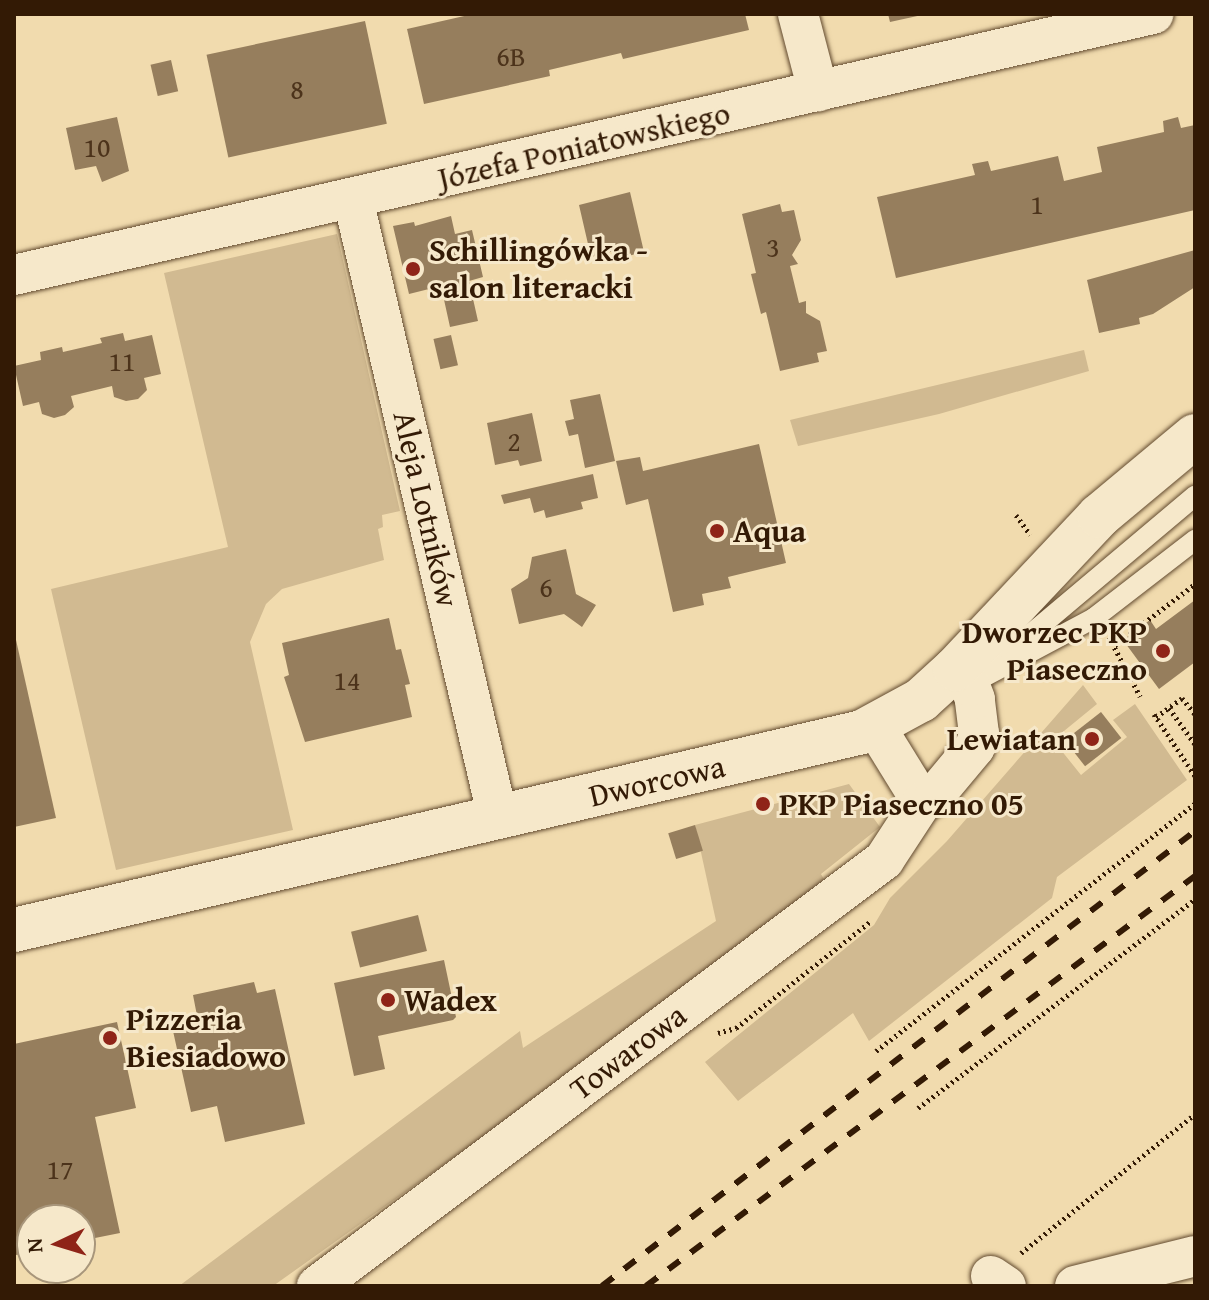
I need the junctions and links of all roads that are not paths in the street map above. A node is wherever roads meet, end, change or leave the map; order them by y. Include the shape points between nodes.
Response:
1 (798, 14) edge
2 (1153, 14) edge
3 (818, 91) junction
4 (353, 199) junction
5 (14, 275) edge
6 (1195, 436) edge
7 (1195, 496) edge
8 (1195, 540) edge
9 (962, 678) junction
10 (875, 726) junction
11 (922, 802) junction
12 (498, 818) junction
13 (14, 930) edge
14 (1195, 1256) edge
15 (317, 1286) edge
16 (1075, 1286) edge

1 - 3 street
2 - 3 street, Józefa Poniatowskiego
3 - 4 street, Józefa Poniatowskiego
4 - 5 street, Józefa Poniatowskiego
4 - 12 street, Aleja Lotników
6 - 9 street, Dworcowa via 1099,516
7 - 9 lane
8 - 9 lane via 1094,618
9 - 10 street, Dworcowa
9 - 11 street, Towarowa via 979,720 975,747 935,795
10 - 11 street
10 - 12 street, Dworcowa
11 - 15 street, Towarowa via 884,860
12 - 13 street, Dworcowa
14 - 16 street

